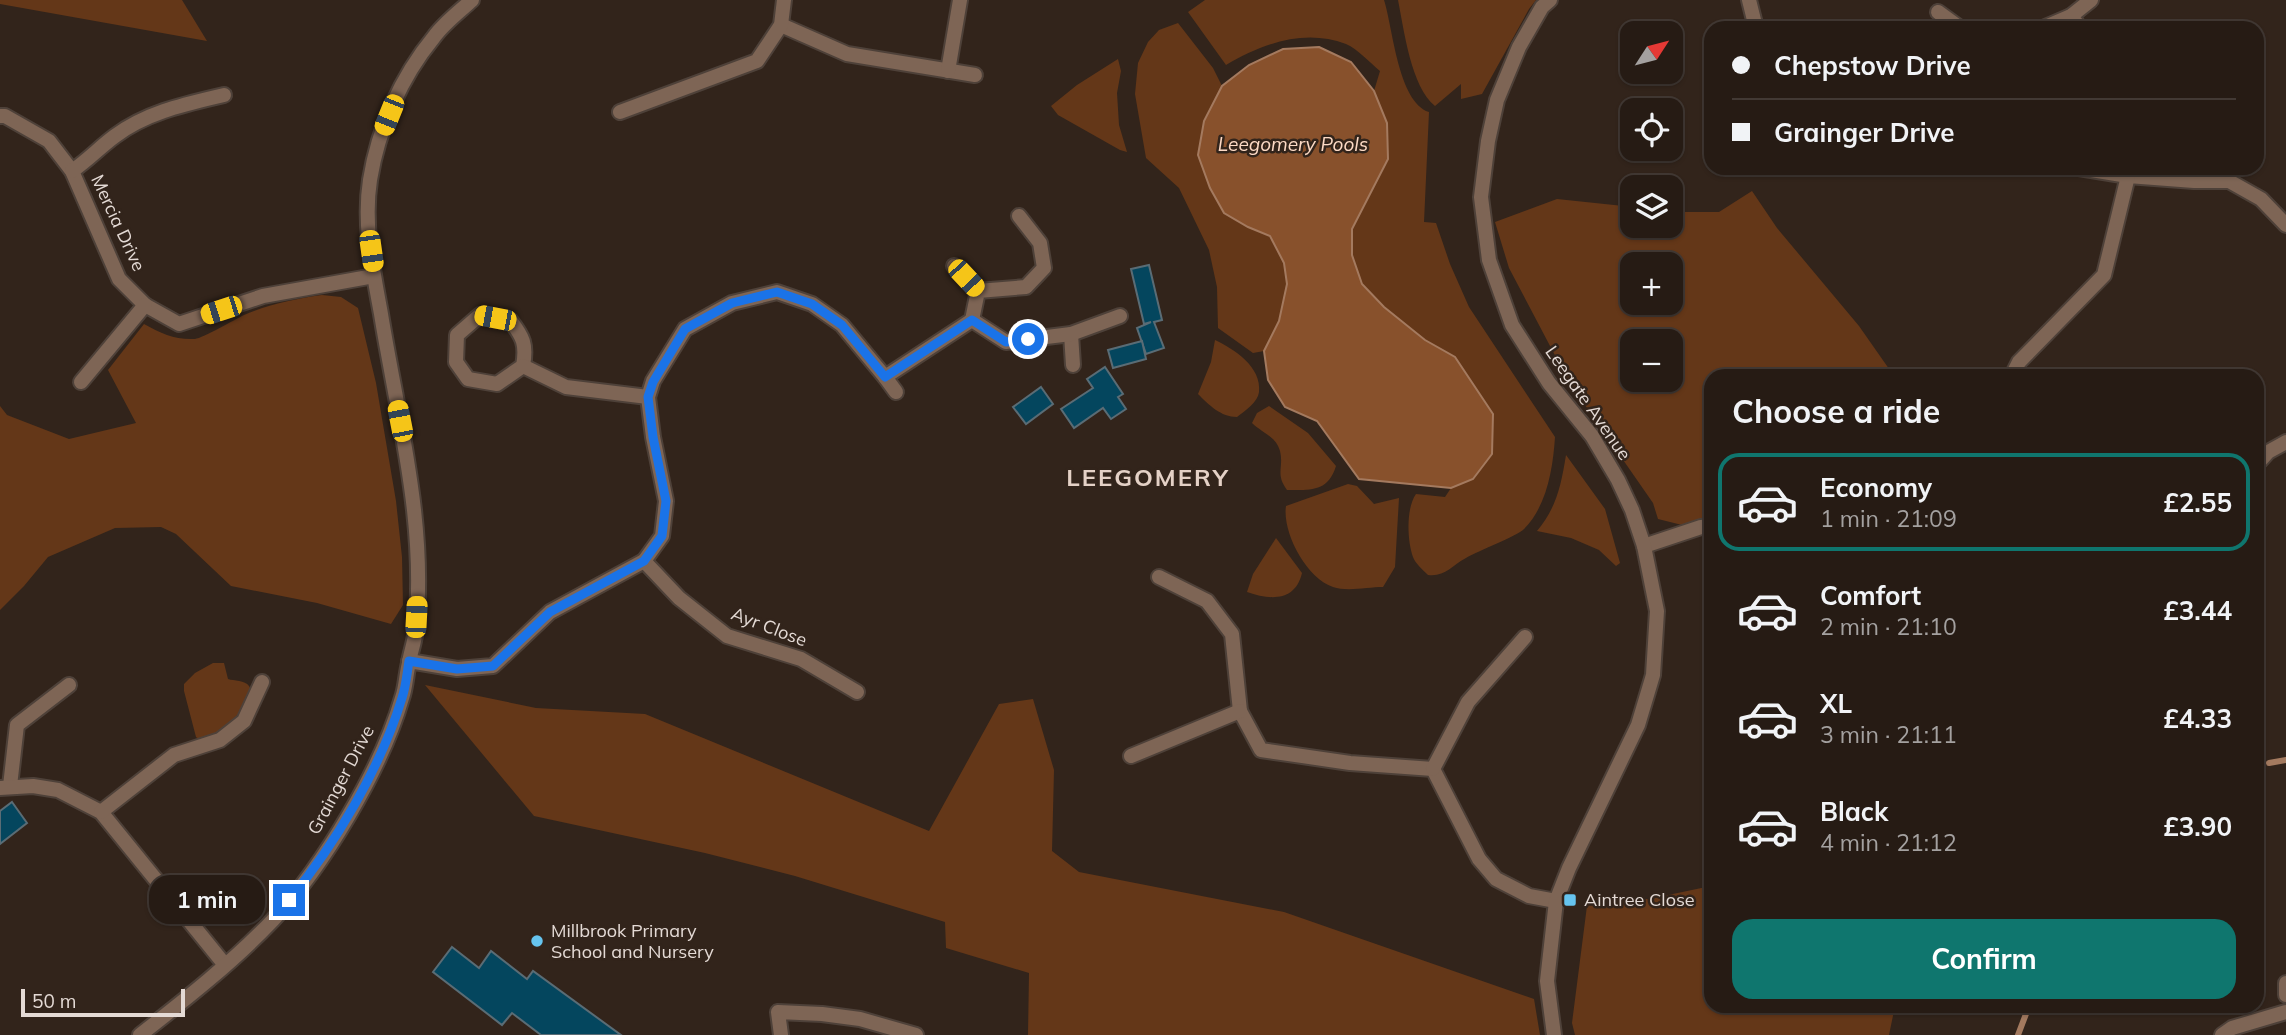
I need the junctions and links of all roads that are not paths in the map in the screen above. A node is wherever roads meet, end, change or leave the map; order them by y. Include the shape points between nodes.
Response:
1 (472, 0) edge
2 (784, 0) edge
3 (960, 0) edge
4 (1550, 0) edge
5 (1749, 0) edge
6 (2091, 0) edge
7 (1938, 12) dead end
8 (1754, 21) edge
9 (1950, 21) edge
10 (2077, 21) edge
11 (782, 25) junction
12 (948, 71) junction
13 (975, 75) dead end
14 (224, 95) dead end
15 (620, 112) dead end
16 (0, 116) edge
17 (72, 171) junction
18 (2122, 175) edge
19 (2196, 175) edge
20 (2128, 176) junction
21 (1019, 216) dead end
22 (2286, 225) edge
23 (954, 266) dead end
24 (374, 276) junction
25 (978, 291) junction
26 (145, 305) junction
27 (1120, 316) dead end
28 (972, 320) junction
29 (1071, 334) junction
30 (1073, 365) dead end
31 (523, 366) junction
32 (2016, 369) edge
33 (885, 377) junction
34 (81, 383) dead end
35 (896, 392) dead end
36 (648, 397) junction
37 (2286, 442) edge
38 (2264, 456) edge
39 (1704, 527) edge
40 (1644, 546) junction
41 (644, 561) junction
42 (1159, 577) dead end
43 (1525, 637) dead end
44 (409, 661) junction
45 (262, 681) dead end
46 (69, 685) dead end
47 (857, 692) dead end
48 (1240, 711) junction
49 (1131, 756) dead end
50 (1433, 769) junction
51 (5, 787) edge
52 (101, 812) junction
53 (1556, 901) junction
54 (225, 965) junction
55 (2286, 983) edge
56 (2286, 995) edge
57 (2286, 1012) edge
58 (140, 1035) edge
59 (781, 1035) edge
60 (916, 1035) edge
61 (1554, 1035) edge
62 (2222, 1035) edge

1 - 24 street, Grainger Drive via 435,35 414,64 379,140 369,181 367,226
2 - 11 street
3 - 12 street
4 - 40 street, Leegate Avenue via 1518,47 1497,100 1480,197 1489,260 1511,326 1592,436 1632,510
5 - 8 street
6 - 10 street
7 - 9 street
11 - 12 street via 847,54
11 - 15 street via 757,61
12 - 13 street
14 - 17 street via 165,109 116,135
16 - 17 street, Mercia Drive via 49,141
17 - 26 street, Mercia Drive via 119,279
18 - 20 street
19 - 20 street
19 - 22 street via 2229,181 2261,199
20 - 32 street via 2104,275
21 - 25 street via 1040,243 1044,268 1026,287
23 - 25 street
24 - 26 street, Mercia Drive via 263,296 179,324
24 - 44 street, Grainger Drive via 414,517 418,579
25 - 28 street
26 - 34 street
27 - 29 street
28 - 29 street via 1006,342
28 - 33 street
29 - 30 street
31 - 31 street via 497,384 468,379 456,362 457,335 480,315 510,320 523,337
31 - 36 street via 566,387
33 - 35 street
33 - 36 street via 842,325 812,304 777,292 732,303 685,329
36 - 41 street via 666,501 662,536
37 - 38 street
39 - 40 street
40 - 53 street, Leegate Avenue via 1657,611 1653,675 1638,725
41 - 44 street via 550,612 493,666 457,669
41 - 47 street, Ayr Close via 679,598 727,636 801,659
42 - 48 street via 1207,601 1232,634
43 - 50 street via 1468,702
44 - 54 street, Grainger Drive via 403,697 348,816 305,881
45 - 52 street via 244,721 220,740 174,755
46 - 51 street via 17,725
48 - 49 street
48 - 50 street via 1261,750
50 - 53 street via 1479,859 1496,879 1529,896
51 - 52 street via 58,790
52 - 54 street
53 - 61 street, Leegate Avenue via 1547,981
54 - 58 street, Grainger Drive
55 - 56 street
57 - 62 street
59 - 60 street via 778,1012 860,1019

